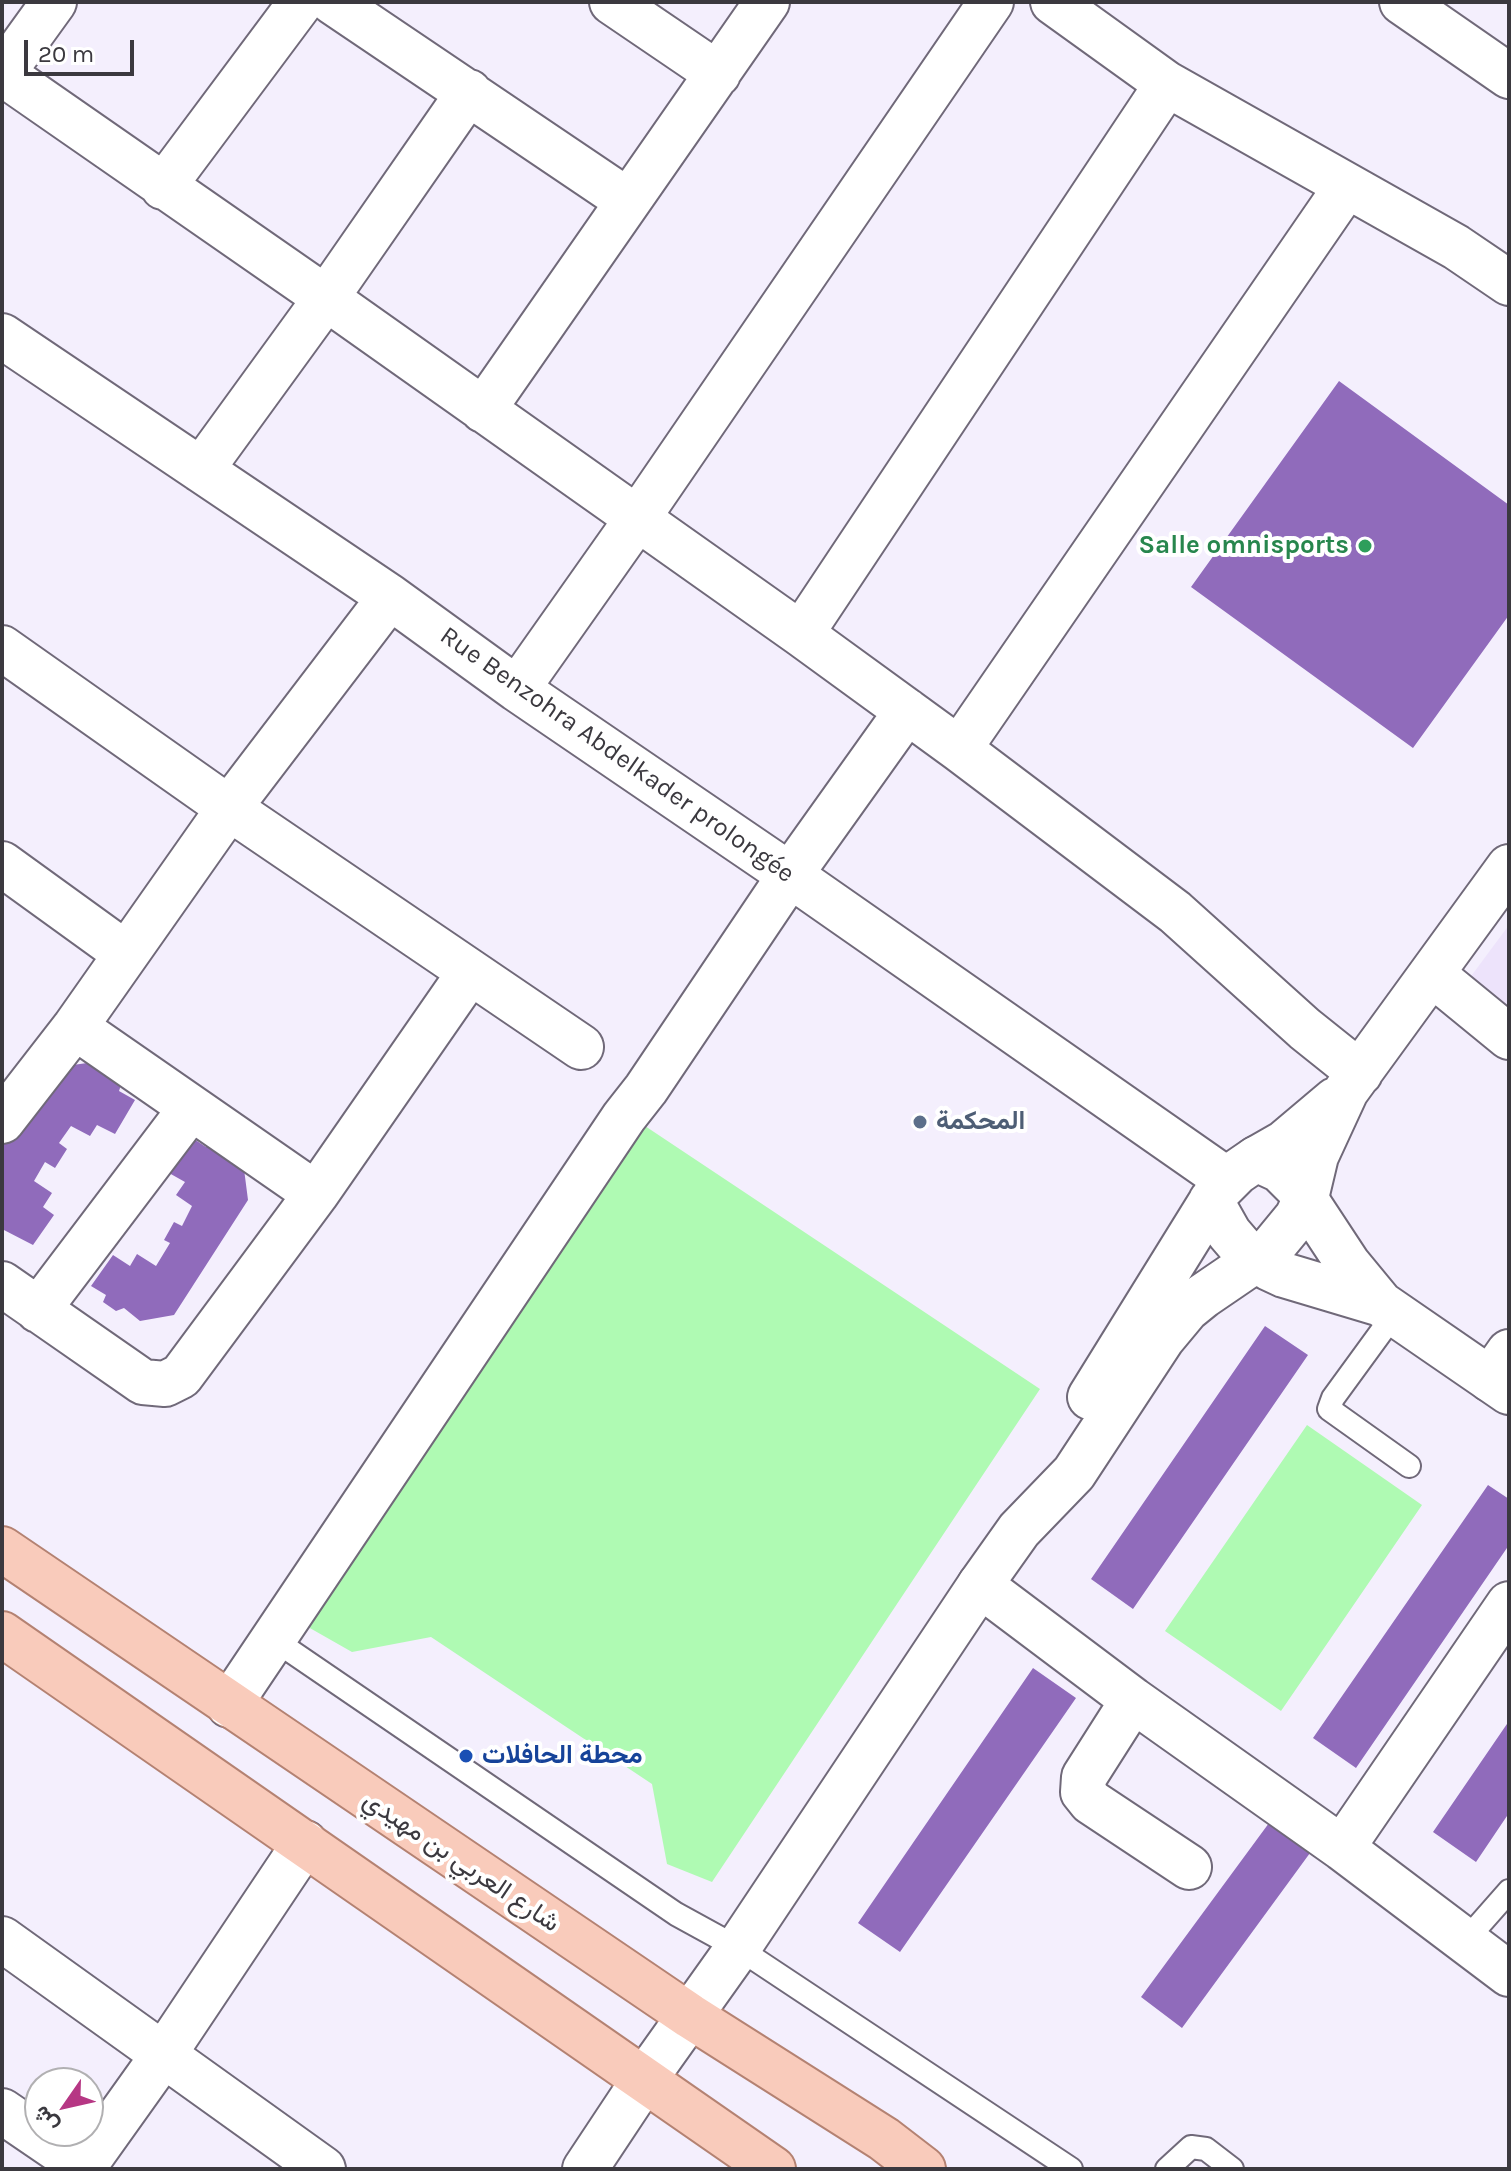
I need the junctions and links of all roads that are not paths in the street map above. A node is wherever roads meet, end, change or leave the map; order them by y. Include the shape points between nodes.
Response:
1 (54, 2) edge
2 (301, 2) edge
3 (333, 2) edge
4 (612, 2) edge
5 (767, 2) edge
6 (991, 2) edge
7 (1053, 2) edge
8 (1403, 2) edge
9 (2, 74) edge
10 (718, 74) junction
11 (1509, 76) edge
12 (1167, 84) junction
13 (469, 92) junction
14 (163, 187) junction
15 (1346, 187) junction
16 (628, 201) junction
17 (1509, 283) edge
18 (326, 298) junction
19 (2, 336) edge
20 (483, 410) junction
21 (201, 470) junction
22 (637, 519) junction
23 (390, 597) junction
24 (801, 634) junction
25 (2, 648) edge
26 (517, 689) junction
27 (907, 711) junction
28 (959, 749) junction
29 (229, 808) junction
30 (2, 864) edge
31 (1509, 867) edge
32 (790, 875) junction
33 (125, 953) junction
34 (470, 972) junction
35 (1432, 974) junction
36 (75, 1027) junction
37 (1509, 1037) edge
38 (581, 1047) dead end
39 (1353, 1082) junction
40 (10, 1093) edge
41 (191, 1108) junction
42 (1231, 1180) junction
43 (316, 1194) junction
44 (1306, 1198) junction
45 (1256, 1260) junction
46 (2, 1284) edge
47 (1388, 1308) junction
48 (38, 1310) junction
49 (1503, 1374) edge
50 (1409, 1466) dead end
51 (1019, 1530) junction
52 (2, 1549) edge
53 (980, 1585) junction
54 (1509, 1604) edge
55 (2, 1634) edge
56 (273, 1639) junction
57 (1133, 1700) junction
58 (229, 1705) junction
59 (305, 1843) junction
60 (1342, 1848) junction
61 (1189, 1867) dead end
62 (1509, 1891) edge
63 (2, 1939) edge
64 (1465, 1941) junction
65 (738, 1948) junction
66 (1509, 1974) edge
67 (690, 2016) junction
68 (164, 2054) junction
69 (644, 2080) junction
70 (2, 2111) edge
71 (84, 2168) edge
72 (323, 2169) edge
73 (585, 2169) edge
74 (773, 2169) edge
75 (923, 2169) edge
76 (1071, 2169) edge
77 (1167, 2169) edge
78 (1232, 2169) edge

1 - 9 street
2 - 14 street
3 - 13 street
4 - 10 street
5 - 10 street
6 - 22 street
7 - 12 street
8 - 11 street
9 - 14 street
10 - 16 street
12 - 15 street
12 - 24 street
13 - 16 street
13 - 18 street
14 - 18 street
15 - 17 street via 1456,247
15 - 28 street
16 - 20 street
18 - 20 street
18 - 21 street
19 - 21 street, Rue Benzohra Abdelkader prolongée
20 - 22 street
21 - 23 street, Rue Benzohra Abdelkader prolongée
22 - 24 street
22 - 26 street
23 - 26 street, Rue Benzohra Abdelkader prolongée
23 - 29 street
24 - 27 street
25 - 29 street
26 - 32 street, Rue Benzohra Abdelkader prolongée
27 - 28 street
27 - 32 street
28 - 39 street via 1175,912 1305,1029
29 - 33 street
29 - 34 street
30 - 33 street
31 - 35 street
32 - 42 street, Rue Benzohra Abdelkader prolongée
32 - 56 street
33 - 36 street
34 - 38 street
34 - 43 street
35 - 37 street
35 - 39 street
36 - 40 street
36 - 41 street
39 - 42 street via 1298,1132
39 - 44 street via 1316,1156
41 - 43 street
41 - 48 street
42 - 44 street, Rue Benzohra Abdelkader prolongée via 1280,1170
42 - 45 street via 1229,1233
42 - 51 street via 1043,1473
43 - 48 street via 181,1376 165,1384 143,1382
44 - 45 street via 1284,1237
44 - 47 street, Rue Benzohra Abdelkader prolongée via 1340,1253
45 - 47 street via 1284,1275
45 - 51 street via 1174,1323 1074,1473
46 - 48 street
47 - 49 street
47 - 50 lane via 1329,1409
51 - 53 street
52 - 58 main road, شارع العربي بن مهيدي
53 - 57 street
53 - 65 street
54 - 60 street
55 - 59 main road
56 - 58 street
56 - 65 lane via 676,1914
57 - 60 street
57 - 61 street via 1084,1777 1083,1792
58 - 67 main road, شارع العربي بن مهيدي
59 - 68 street
59 - 69 main road
60 - 64 street
62 - 64 lane
63 - 68 street
64 - 66 street
65 - 67 street
65 - 76 lane
67 - 69 street
67 - 75 main road, شارع العربي بن مهيدي
68 - 71 street
68 - 72 street
69 - 73 street
69 - 74 main road
70 - 71 street
77 - 78 lane via 1191,2147 1206,2149

